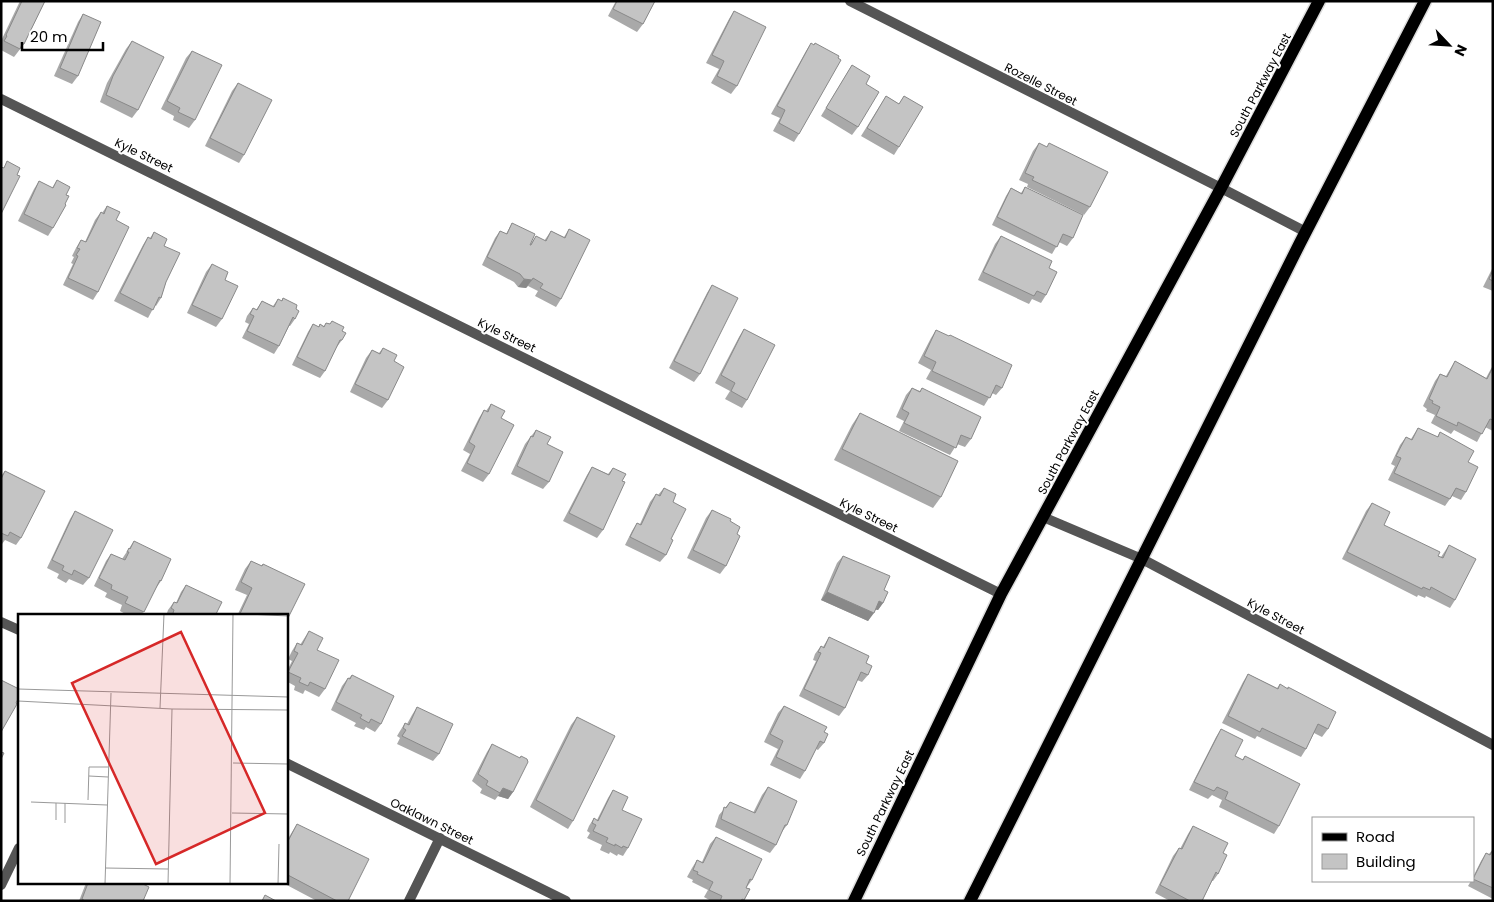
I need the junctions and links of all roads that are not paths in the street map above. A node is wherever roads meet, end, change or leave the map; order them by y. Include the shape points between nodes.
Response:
1 (850, 1) edge
2 (1319, 1) edge
3 (1425, 1) edge
4 (1, 98) edge
5 (1221, 188) junction
6 (1306, 232) junction
7 (1043, 517) junction
8 (1142, 559) junction
9 (1001, 594) junction
10 (1, 622) edge
11 (18, 630) edge
12 (1493, 745) edge
13 (288, 764) edge
14 (440, 838) junction
15 (18, 850) edge
16 (1, 885) edge
17 (409, 901) edge
18 (566, 901) edge
19 (854, 901) edge
20 (970, 901) edge

1 - 5 street, Rozelle Street
2 - 5 main road, South Parkway East
3 - 6 main road
4 - 9 street, Kyle Street
5 - 6 street, Rozelle Street
5 - 7 main road, South Parkway East
6 - 8 main road
7 - 8 street, Kyle Street
7 - 9 main road, South Parkway East
8 - 12 street, Kyle Street
8 - 20 main road
9 - 19 main road, South Parkway East
10 - 11 street
13 - 14 street, Oaklawn Street
14 - 17 street
14 - 18 street, Oaklawn Street
15 - 16 street

